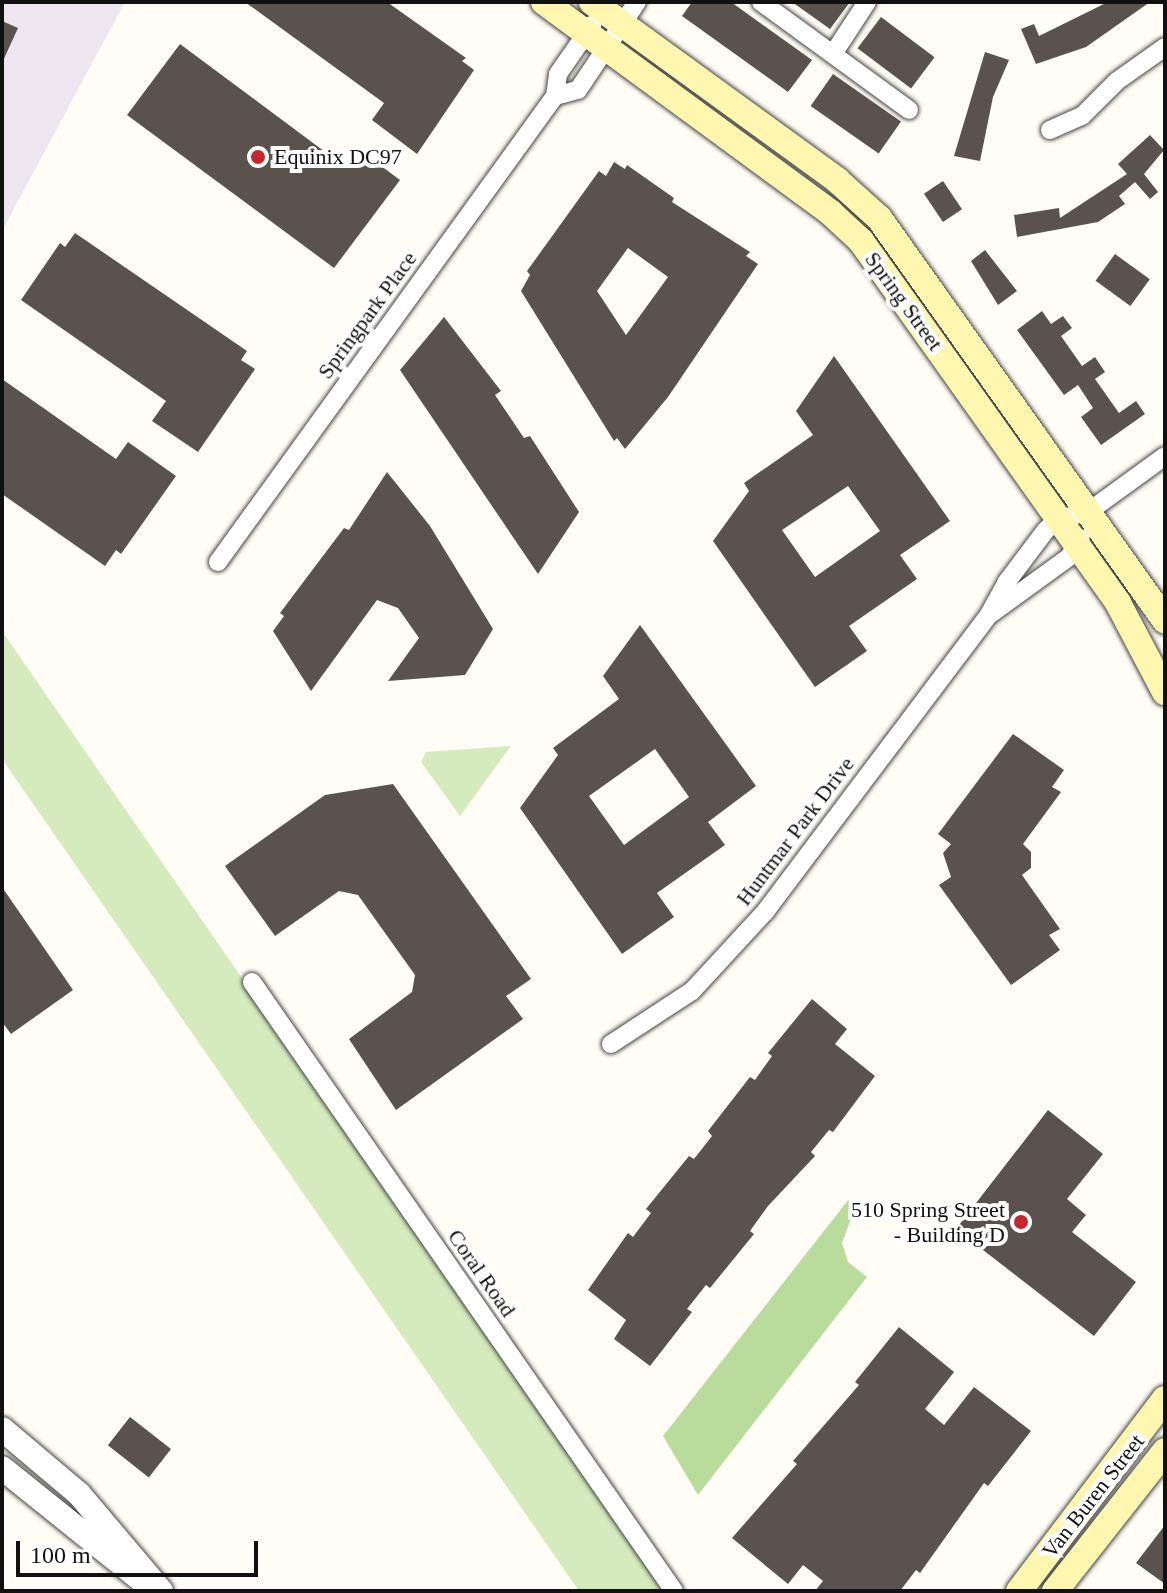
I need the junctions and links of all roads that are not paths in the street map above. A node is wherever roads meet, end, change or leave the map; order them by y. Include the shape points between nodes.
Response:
1 (544, 2) edge
2 (637, 2) edge
3 (761, 2) edge
4 (867, 2) edge
5 (606, 9) edge
6 (595, 41) junction
7 (1165, 47) edge
8 (833, 54) junction
9 (909, 110) dead end
10 (1050, 130) dead end
11 (1165, 456) edge
12 (1088, 512) junction
13 (1058, 519) junction
14 (1079, 548) junction
15 (218, 562) dead end
16 (988, 616) junction
17 (1165, 621) edge
18 (1165, 692) edge
19 (252, 982) dead end
20 (611, 1044) dead end
21 (1165, 1399) edge
22 (2, 1429) edge
23 (1165, 1451) edge
24 (2, 1468) edge
25 (159, 1591) edge
26 (674, 1591) edge
27 (1019, 1591) edge
28 (1055, 1591) edge

1 - 6 main road, Spring Street
2 - 5 street, Springpark Place
3 - 8 street
4 - 8 street
5 - 6 street, Springpark Place
5 - 12 main road, Spring Street via 838,181 879,218
6 - 13 main road, Spring Street via 846,226
6 - 15 street, Springpark Place via 558,74 555,96
7 - 10 street via 1117,81 1082,116
8 - 9 street
11 - 12 street
12 - 13 street
12 - 14 street
12 - 17 main road, Spring Street
13 - 14 main road, Spring Street
13 - 16 street, Huntmar Park Drive via 1006,583
14 - 16 street, Huntmar Park Drive
14 - 18 main road, Spring Street via 1142,640
16 - 20 street, Huntmar Park Drive via 719,966 692,991
19 - 26 street, Coral Road
21 - 27 main road, Van Buren Street
22 - 25 street via 79,1494
23 - 28 main road, Van Buren Street
24 - 25 street via 132,1576

